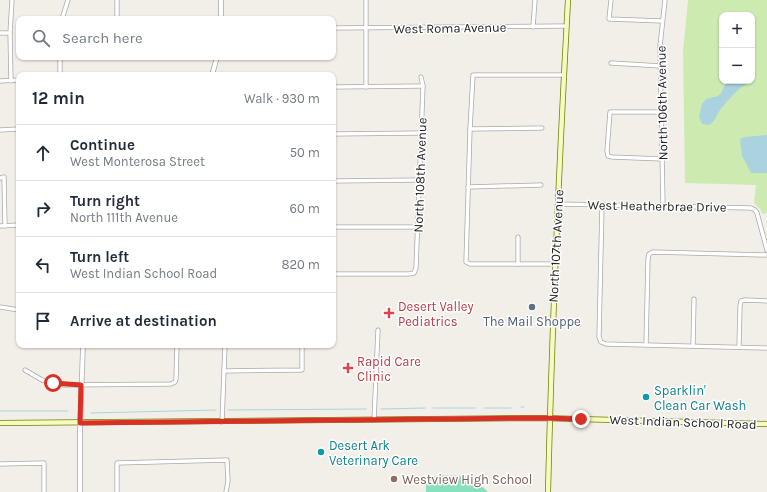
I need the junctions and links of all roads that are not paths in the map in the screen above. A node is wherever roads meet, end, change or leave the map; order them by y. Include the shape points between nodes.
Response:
1 (12, 0) edge
2 (68, 0) edge
3 (117, 0) edge
4 (221, 0) edge
5 (366, 0) edge
6 (535, 0) edge
7 (568, 0) edge
8 (611, 0) edge
9 (665, 0) edge
10 (63, 16) edge
11 (117, 16) edge
12 (222, 16) edge
13 (662, 20) junction
14 (566, 26) junction
15 (533, 27) junction
16 (336, 28) edge
17 (366, 29) junction
18 (0, 33) edge
19 (10, 33) junction
20 (60, 60) edge
21 (216, 60) edge
22 (612, 64) dead end
23 (661, 66) junction
24 (60, 72) edge
25 (213, 72) edge
26 (564, 75) junction
27 (421, 77) dead end
28 (11, 80) junction
29 (16, 80) edge
30 (0, 81) edge
31 (366, 86) junction
32 (423, 86) junction
33 (336, 87) edge
34 (661, 112) junction
35 (542, 128) dead end
36 (16, 129) edge
37 (470, 129) junction
38 (0, 130) edge
39 (422, 133) junction
40 (336, 134) edge
41 (663, 159) junction
42 (2, 177) edge
43 (420, 180) junction
44 (336, 181) edge
45 (541, 185) dead end
46 (468, 187) junction
47 (558, 204) junction
48 (602, 205) junction
49 (663, 206) junction
50 (0, 226) edge
51 (5, 226) junction
52 (16, 226) edge
53 (336, 227) edge
54 (418, 227) junction
55 (518, 237) dead end
56 (767, 250) edge
57 (767, 255) edge
58 (518, 264) junction
59 (555, 264) junction
60 (336, 274) edge
61 (694, 299) dead end
62 (767, 300) edge
63 (0, 307) edge
64 (16, 310) edge
65 (378, 330) dead end
66 (646, 345) junction
67 (692, 346) junction
68 (739, 347) junction
69 (83, 348) edge
70 (177, 348) edge
71 (225, 348) edge
72 (302, 348) edge
73 (767, 348) edge
74 (25, 370) dead end
75 (224, 371) junction
76 (81, 385) junction
77 (549, 418) junction
78 (374, 420) junction
79 (222, 422) junction
80 (0, 423) edge
81 (80, 423) junction
82 (767, 424) edge
83 (0, 464) edge
84 (44, 492) edge
85 (80, 492) edge
86 (117, 492) edge
87 (226, 492) edge
88 (548, 492) edge

1 - 19 street
2 - 10 street
3 - 11 street
4 - 12 street
5 - 17 street
6 - 15 street
7 - 14 main road, North 107th Avenue
8 - 13 street via 609,19
9 - 13 street, North 106th Avenue
13 - 23 street, North 106th Avenue
14 - 15 street, West Roma Avenue
14 - 26 main road, North 107th Avenue
15 - 17 street, West Roma Avenue
16 - 17 street, West Roma Avenue
17 - 31 street
18 - 19 street
19 - 28 street
20 - 24 street
21 - 25 street
22 - 23 street
23 - 34 street, North 106th Avenue
26 - 37 street via 473,76
26 - 47 main road, North 107th Avenue
27 - 32 street, North 108th Avenue
28 - 29 street
28 - 30 street
31 - 32 street
31 - 33 street
32 - 39 street, North 108th Avenue
34 - 41 street, North 106th Avenue
34 - 41 street via 610,112 608,156
35 - 37 street
36 - 38 street
37 - 46 street
39 - 40 street
39 - 43 street, North 108th Avenue
41 - 49 street, North 106th Avenue
42 - 51 street
43 - 44 street
43 - 54 street, North 108th Avenue
45 - 46 street
46 - 58 street via 466,262
47 - 48 street, West Heatherbrae Drive
47 - 59 main road, North 107th Avenue
48 - 49 street, West Heatherbrae Drive
48 - 66 street via 599,337 601,342 606,344
49 - 56 street, West Heatherbrae Drive via 751,208 757,213
50 - 51 street
51 - 52 street
53 - 54 street
54 - 60 street, North 108th Avenue via 414,273
55 - 58 street
57 - 66 street via 653,252 649,254
58 - 59 street
59 - 77 main road, North 107th Avenue
61 - 67 street
62 - 68 street via 741,301
63 - 64 street
65 - 78 street
66 - 67 street
67 - 68 street
68 - 73 street
69 - 76 street
70 - 76 street via 175,382 171,384
71 - 75 street
72 - 75 street via 302,370
74 - 76 street via 47,382
75 - 79 street
76 - 81 street
77 - 78 main road, West Indian School Road
77 - 82 main road, West Indian School Road
77 - 88 main road, North 107th Avenue
78 - 79 main road, West Indian School Road
79 - 81 main road, West Indian School Road
80 - 81 main road, West Indian School Road
81 - 85 street
83 - 84 street via 44,463
86 - 87 street via 117,463 227,460

